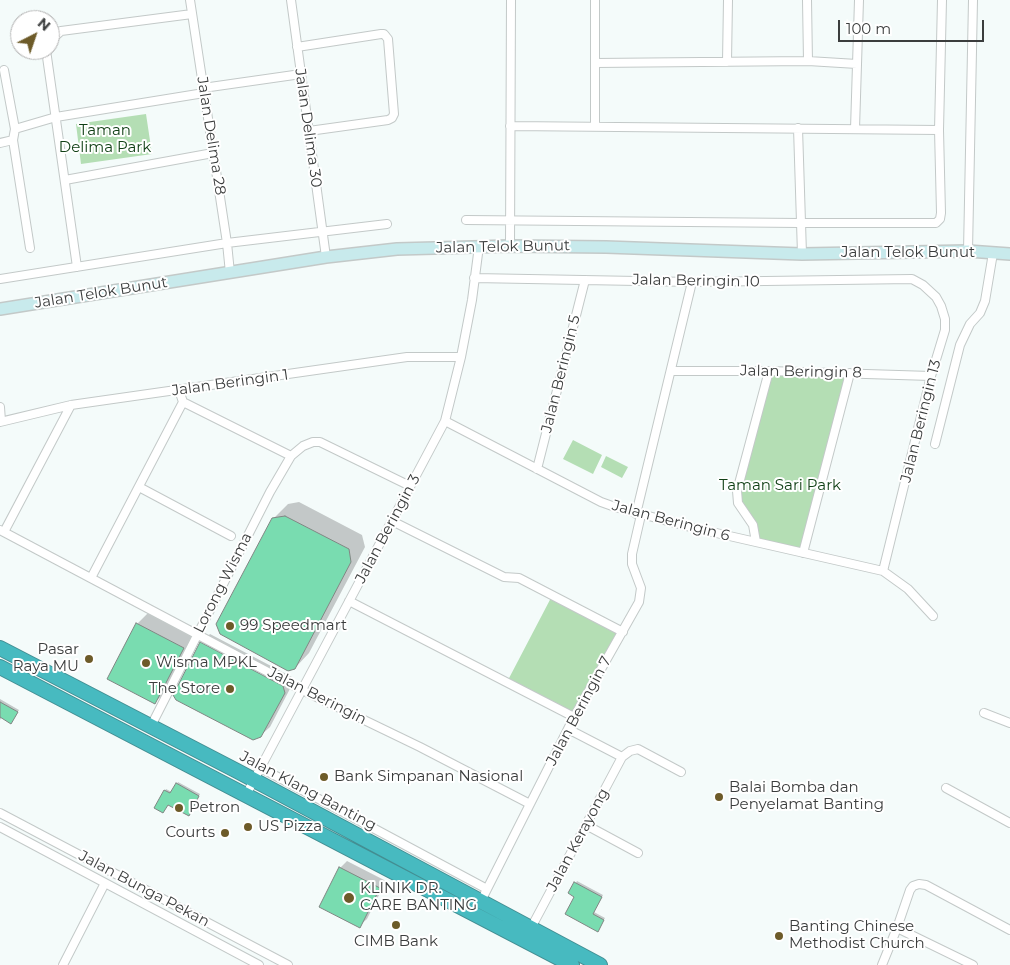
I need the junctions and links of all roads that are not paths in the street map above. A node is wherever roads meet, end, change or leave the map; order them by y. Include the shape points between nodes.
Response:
1 (190, 0) edge
2 (291, 0) edge
3 (511, 0) edge
4 (595, 0) edge
5 (728, 0) edge
6 (807, 0) edge
7 (859, 0) edge
8 (942, 0) edge
9 (972, 0) edge
10 (192, 14) junction
11 (60, 32) edge
12 (297, 47) junction
13 (47, 60) edge
14 (808, 61) junction
15 (727, 62) junction
16 (595, 63) junction
17 (858, 64) junction
18 (4, 70) dead end
19 (301, 74) junction
20 (204, 90) junction
21 (56, 117) junction
22 (510, 126) junction
23 (595, 126) junction
24 (798, 128) junction
25 (14, 129) junction
26 (855, 129) junction
27 (939, 130) junction
28 (309, 131) junction
29 (13, 140) junction
30 (0, 143) edge
31 (213, 153) junction
32 (65, 180) junction
33 (466, 220) dead end
34 (509, 221) junction
35 (800, 223) junction
36 (387, 224) dead end
37 (322, 231) junction
38 (227, 243) junction
39 (479, 246) junction
40 (510, 246) junction
41 (30, 248) dead end
42 (968, 251) junction
43 (993, 253) junction
44 (802, 254) junction
45 (1010, 254) edge
46 (326, 257) junction
47 (77, 267) junction
48 (230, 273) junction
49 (474, 278) junction
50 (0, 279) edge
51 (585, 280) junction
52 (918, 281) joint
53 (692, 282) junction
54 (0, 309) edge
55 (461, 356) junction
56 (671, 371) junction
57 (769, 371) junction
58 (850, 373) junction
59 (931, 376) junction
60 (179, 390) junction
61 (183, 402) junction
62 (71, 405) junction
63 (0, 407) edge
64 (445, 421) junction
65 (1, 422) edge
66 (935, 444) dead end
67 (291, 456) junction
68 (537, 468) junction
69 (410, 486) junction
70 (138, 487) junction
71 (638, 514) junction
72 (392, 521) junction
73 (2, 531) edge
74 (230, 536) dead end
75 (756, 542) junction
76 (803, 553) junction
77 (883, 571) junction
78 (91, 578) junction
79 (349, 601) junction
80 (933, 616) dead end
81 (623, 632) junction
82 (196, 634) junction
83 (0, 648) edge
84 (0, 667) edge
85 (302, 690) junction
86 (984, 713) dead end
87 (574, 717) junction
88 (1010, 723) edge
89 (151, 726) junction
90 (568, 729) junction
91 (624, 755) junction
92 (681, 772) dead end
93 (257, 774) junction
94 (946, 788) dead end
95 (246, 795) junction
96 (530, 804) junction
97 (0, 813) edge
98 (1010, 823) edge
99 (586, 825) junction
100 (0, 827) edge
101 (638, 853) dead end
102 (105, 883) junction
103 (484, 895) junction
104 (201, 919) junction
105 (531, 928) junction
106 (897, 928) junction
107 (1010, 930) edge
108 (194, 931) junction
109 (63, 965) edge
110 (259, 965) edge
111 (288, 965) edge
112 (572, 965) edge
113 (600, 965) edge
114 (882, 965) edge
115 (973, 965) edge

1 - 10 street, Jalan Delima 28
2 - 12 street, Jalan Delima 30
3 - 22 street
4 - 16 street
5 - 15 street
6 - 14 street
7 - 17 street
8 - 27 street
9 - 42 street
10 - 11 street
10 - 20 street, Jalan Delima 28
12 - 19 street, Jalan Delima 30
12 - 28 street via 380,34 388,39 392,118
13 - 21 street
14 - 15 street
14 - 17 street
15 - 16 street
16 - 23 street
17 - 26 street
18 - 25 street
19 - 20 street
19 - 28 street, Jalan Delima 30
20 - 21 street
20 - 31 street, Jalan Delima 28
21 - 25 street
21 - 32 street
22 - 23 street
22 - 34 street
23 - 24 street
24 - 26 street
24 - 35 street
25 - 29 street
26 - 27 street
27 - 35 street via 941,213 938,221
28 - 37 street, Jalan Delima 30
29 - 30 street
29 - 41 street
31 - 32 street
31 - 38 street, Jalan Delima 28
32 - 47 street
33 - 34 street
34 - 35 street
34 - 40 street
35 - 44 street
36 - 37 street
37 - 38 street
37 - 46 street, Jalan Delima 30
38 - 47 street
38 - 48 street, Jalan Delima 28
39 - 40 street, Jalan Telok Bunut
39 - 46 street, Jalan Telok Bunut via 397,249
39 - 49 street, Jalan Beringin 3
40 - 44 street, Jalan Telok Bunut
42 - 43 street, Jalan Telok Bunut
42 - 44 street, Jalan Telok Bunut
43 - 45 street, Jalan Telok Bunut
43 - 66 street via 985,301 960,345
46 - 48 street, Jalan Telok Bunut
47 - 50 street
48 - 54 street, Jalan Telok Bunut
49 - 51 street, Jalan Beringin 10
49 - 55 street, Jalan Beringin 3
51 - 53 street, Jalan Beringin 10
51 - 68 street, Jalan Beringin 5
52 - 53 street, Jalan Beringin 10
52 - 59 street, Jalan Beringin 13 via 936,297 945,319 945,330
53 - 56 street, Jalan Beringin 7
55 - 60 street, Jalan Beringin 1 via 406,357
55 - 64 street, Jalan Beringin 3
56 - 57 street, Jalan Beringin 8
56 - 71 street, Jalan Beringin 7
57 - 58 street, Jalan Beringin 8
57 - 75 street via 737,491 738,503 753,525
58 - 59 street, Jalan Beringin 8
58 - 76 street
59 - 77 street, Jalan Beringin 13
60 - 61 street
60 - 62 street, Jalan Beringin 1
61 - 67 street
61 - 70 street
62 - 65 street, Jalan Beringin 1
62 - 73 street
63 - 65 street
64 - 68 street, Jalan Beringin 6
64 - 69 street, Jalan Beringin 3
67 - 69 street, Lorong Wisma via 303,446 320,442
67 - 82 street, Lorong Wisma
68 - 71 street, Jalan Beringin 6 via 601,502
69 - 72 street, Jalan Beringin 3
70 - 74 street
70 - 78 street
71 - 75 street, Jalan Beringin 6
71 - 81 street, Jalan Beringin 7 via 632,564 641,593
72 - 79 street, Jalan Beringin 3
72 - 81 street via 504,577 519,578
73 - 78 street, Jalan Beringin
75 - 76 street, Jalan Beringin 6
76 - 77 street, Jalan Beringin 6
77 - 80 street via 908,589
78 - 82 street, Jalan Beringin
79 - 85 street, Jalan Beringin 3
79 - 87 street
81 - 87 street, Jalan Beringin 7
82 - 85 street, Jalan Beringin
82 - 89 street, Lorong Wisma
83 - 89 highway, Jalan Klang Banting
84 - 95 highway, Jalan Klang Banting
85 - 93 street, Jalan Beringin 3
85 - 96 street, Jalan Beringin
86 - 88 street
87 - 90 street, Jalan Beringin 7
89 - 93 highway, Jalan Klang Banting
90 - 91 street
90 - 96 street, Jalan Beringin 7
91 - 92 street via 638,750
91 - 99 street, Jalan Kerayong
93 - 95 street, Jalan Beringin 3
93 - 103 highway, Jalan Klang Banting
94 - 98 street
95 - 112 highway, Jalan Klang Banting
96 - 103 street, Jalan Beringin 7
97 - 104 street, Jalan Bunga Pekan
99 - 101 street
99 - 105 street, Jalan Kerayong
100 - 102 street, Jalan Bunga Pekan
102 - 108 street, Jalan Bunga Pekan
102 - 109 street
103 - 105 highway, Jalan Klang Banting
104 - 108 street
104 - 111 street, Jalan Bunga Pekan
105 - 113 highway, Jalan Klang Banting
106 - 107 street via 910,890 919,884
106 - 114 street
106 - 115 street
108 - 110 street, Jalan Bunga Pekan

